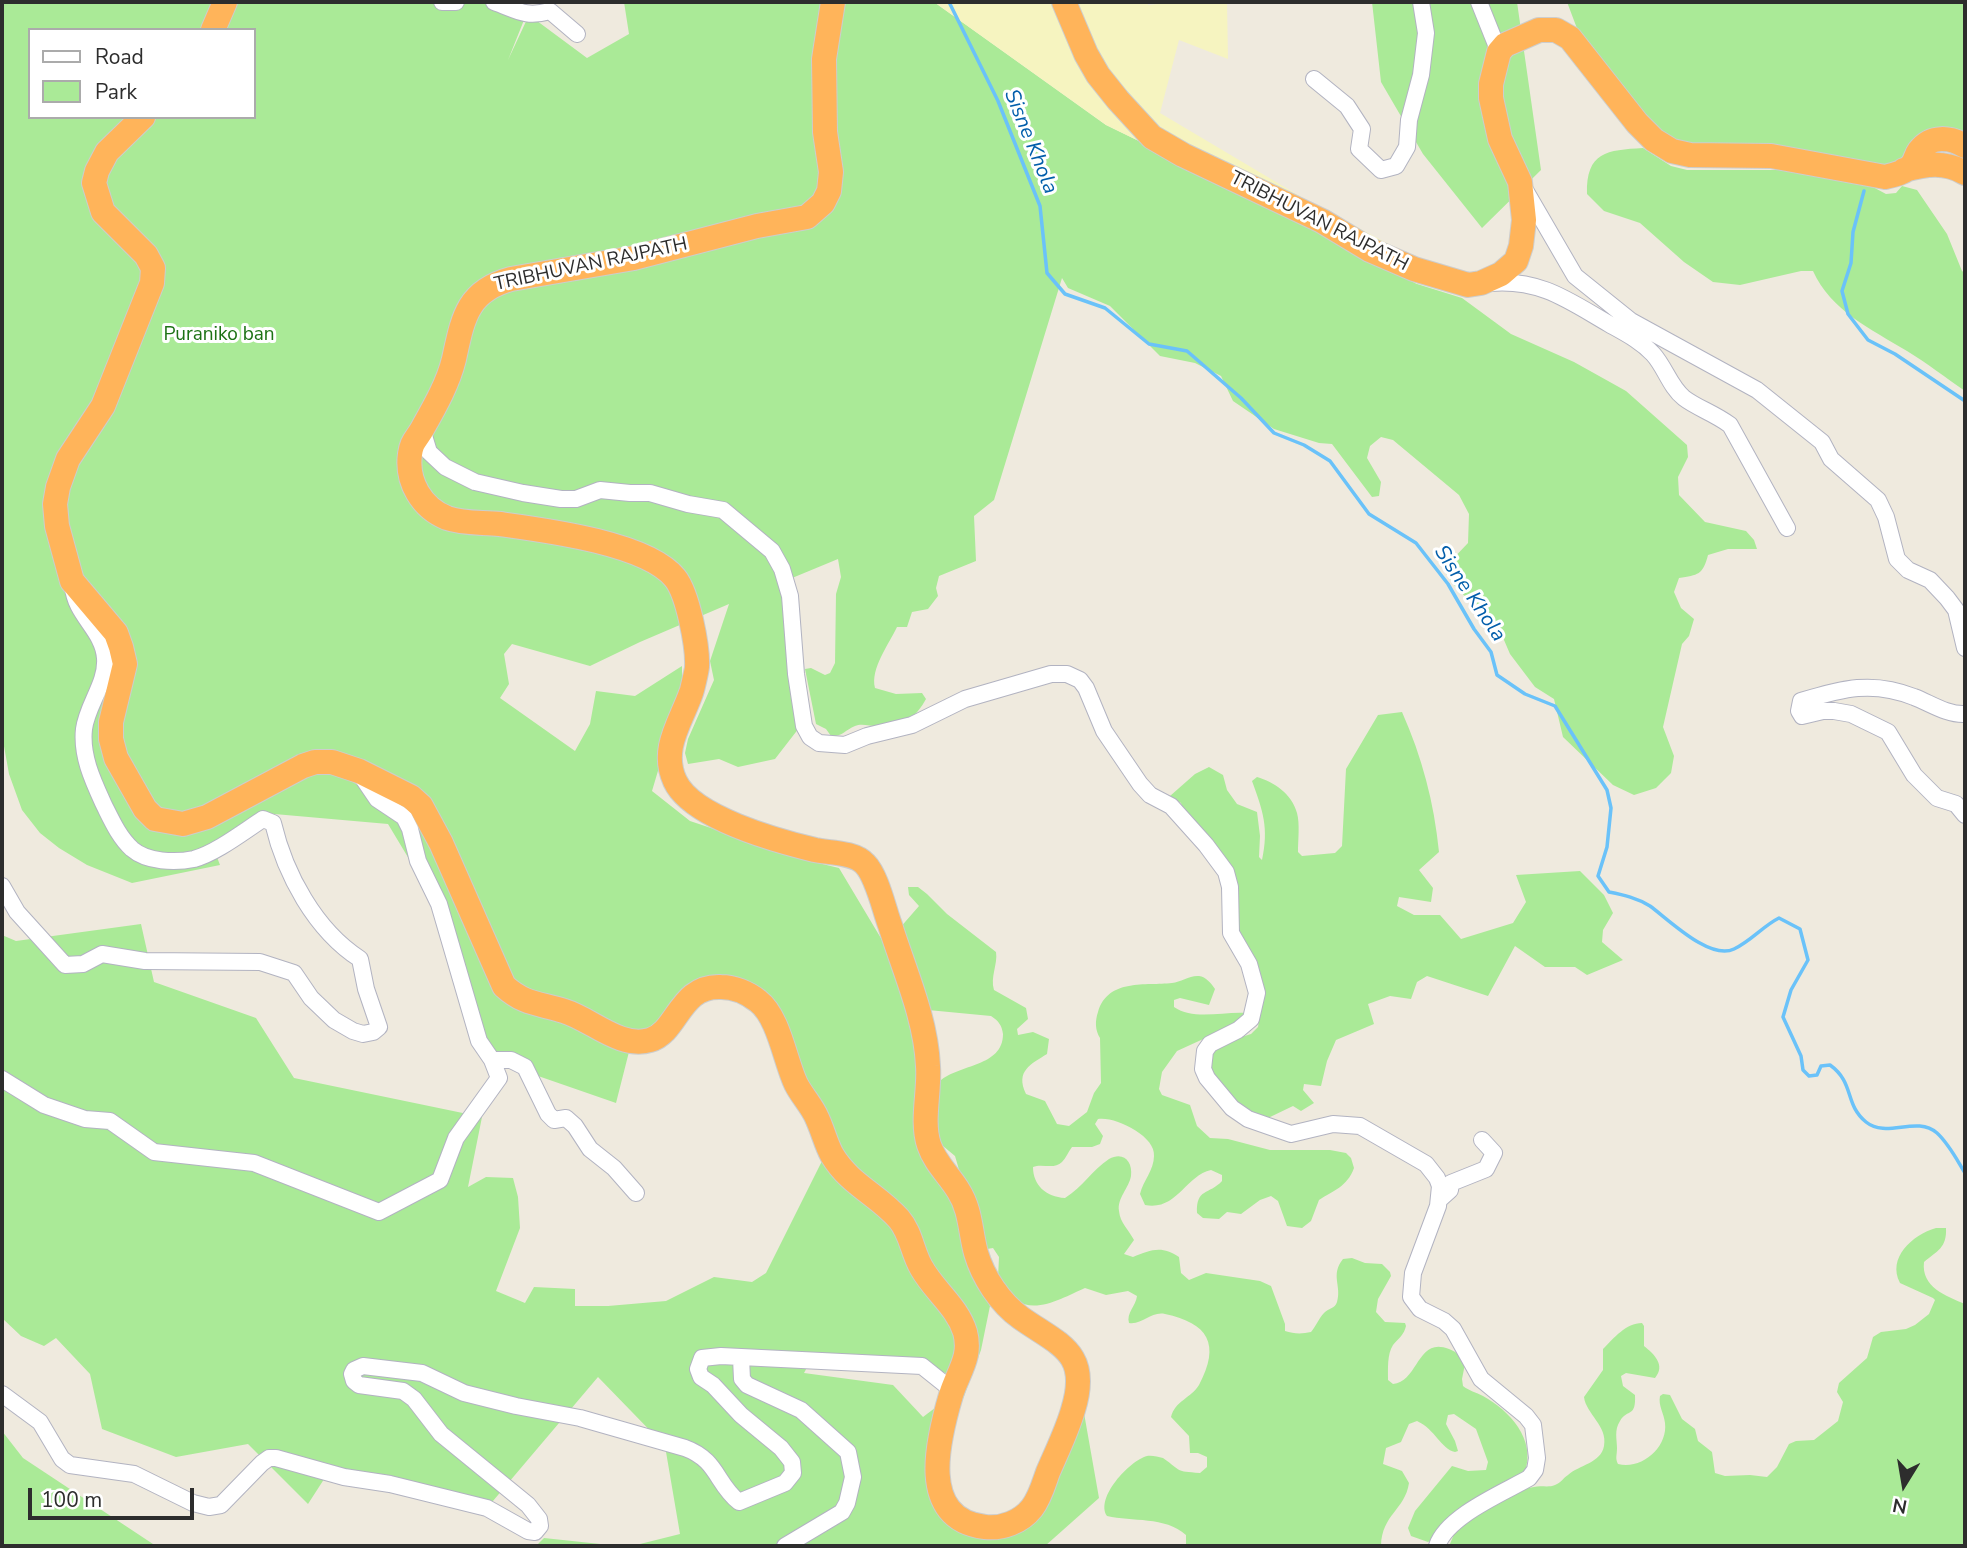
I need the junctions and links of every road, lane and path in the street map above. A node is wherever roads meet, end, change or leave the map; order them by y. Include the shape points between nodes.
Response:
1 (225, 2) edge
2 (442, 2) edge
3 (456, 2) edge
4 (494, 2) edge
5 (833, 2) edge
6 (1064, 2) edge
7 (1421, 2) edge
8 (1479, 2) edge
9 (214, 28) edge
10 (577, 34) dead end
11 (1499, 52) junction
12 (1314, 79) dead end
13 (141, 119) edge
14 (1965, 146) edge
15 (1904, 170) junction
16 (1965, 173) edge
17 (1520, 182) junction
18 (1478, 284) junction
19 (1628, 327) junction
20 (422, 429) junction
21 (1787, 528) dead end
22 (72, 581) junction
23 (1965, 648) edge
24 (1965, 715) edge
25 (359, 771) junction
26 (1962, 809) edge
27 (2, 887) edge
28 (492, 1060) junction
29 (2, 1079) edge
30 (1482, 1140) dead end
31 (636, 1193) dead end
32 (1438, 1201) junction
33 (741, 1358) junction
34 (952, 1390) junction
35 (2, 1394) edge
36 (785, 1546) edge
37 (1437, 1546) edge

1 - 9 highway
2 - 3 street
4 - 10 street via 521,13 550,11
5 - 20 highway, TRIBHUVAN RAJPATH via 824,59 825,132 831,172 823,203 807,217 785,223 492,284 473,302 461,327 451,374
6 - 18 highway, TRIBHUVAN RAJPATH via 1098,75 1152,137 1322,221 1370,250 1434,276
7 - 12 street via 1426,33 1421,75 1407,147 1396,166 1381,170 1359,149 1362,129 1348,106
8 - 11 street
11 - 15 highway via 1539,30 1566,34 1637,123 1663,147 1681,155 1771,156 1885,177
11 - 17 highway via 1491,84 1493,117
13 - 22 highway, TRIBHUVAN RAJPATH via 107,152 94,183 103,212 153,268 152,283 117,375 103,406 68,459 58,487 57,526
14 - 15 highway via 1952,140 1933,141
15 - 16 highway via 1935,164
17 - 18 highway via 1524,220 1516,261
17 - 19 street via 1575,276
18 - 19 street via 1539,287
19 - 21 street via 1684,398 1730,425
19 - 23 street via 1746,382 1822,442 1831,459 1878,500 1897,559 1930,580 1956,610
20 - 32 street via 429,452 445,467 475,482 561,499 600,490 650,493 723,510 772,551 782,569 790,596 804,726 819,743 845,745 912,725 965,699 1051,674 1080,680 1104,731 1140,784 1171,806 1226,872 1231,933 1249,964 1257,993 1251,1019 1205,1051 1207,1078 1243,1116 1287,1133 1340,1124 1360,1126 1426,1164 1440,1186
20 - 34 highway, TRIBHUVAN RAJPATH via 410,448 410,474 428,507 442,516 623,547 674,577 691,620 698,668 669,750 673,779 683,794 725,820 809,848 856,857 869,869 926,1044 928,1143 970,1215 976,1255 991,1286 1016,1315 1066,1348 1078,1373 1075,1405 1034,1506 1008,1525 975,1525 944,1503 936,1468
22 - 25 highway, TRIBHUVAN RAJPATH via 116,633 125,664 111,739 116,758 155,819 183,824 207,817 315,762
22 - 27 street via 78,608 99,638 105,658 104,674 84,730 88,769 116,831 146,858 194,859 263,819 273,823 279,849 305,900 339,945 360,959 379,1027 363,1034 353,1031 311,998 294,973 260,962 145,961 102,954 83,964 65,965 24,920
24 - 26 street via 1910,695 1861,686 1801,701 1799,711 1802,716 1822,711 1851,714 1888,732 1914,775 1937,798
25 - 28 street via 377,799 404,817 410,829 418,862 439,904 479,1041
25 - 34 highway, TRIBHUVAN RAJPATH via 421,806 504,986 522,1001 564,1011 617,1037 647,1041 659,1037 687,1000 716,986 746,994 768,1011 828,1149 845,1175 897,1216 920,1266 957,1313 968,1354
28 - 29 street via 499,1078 456,1138 440,1180 379,1212 254,1163 154,1152 110,1121 85,1119 44,1105
28 - 31 street via 511,1060 525,1067 548,1114 554,1120 566,1118 575,1126 590,1149
30 - 32 street via 1494,1153 1486,1169 1451,1183 1450,1191
32 - 37 street via 1413,1273 1411,1297 1420,1309 1453,1329 1481,1379 1529,1419 1537,1458 1529,1478 1463,1517
33 - 34 street via 922,1366
33 - 35 street via 702,1358 698,1369 701,1377 781,1448 792,1462 793,1473 785,1483 739,1502 708,1461 685,1448 580,1418 464,1393 422,1373 363,1366 354,1370 359,1385 403,1391 414,1399 441,1434 528,1506 539,1519 535,1532 487,1508 276,1458 262,1463 221,1505 193,1503 134,1474 71,1465 62,1459 40,1422
33 - 36 street via 742,1379 747,1385 801,1410 848,1452 852,1477 842,1512

